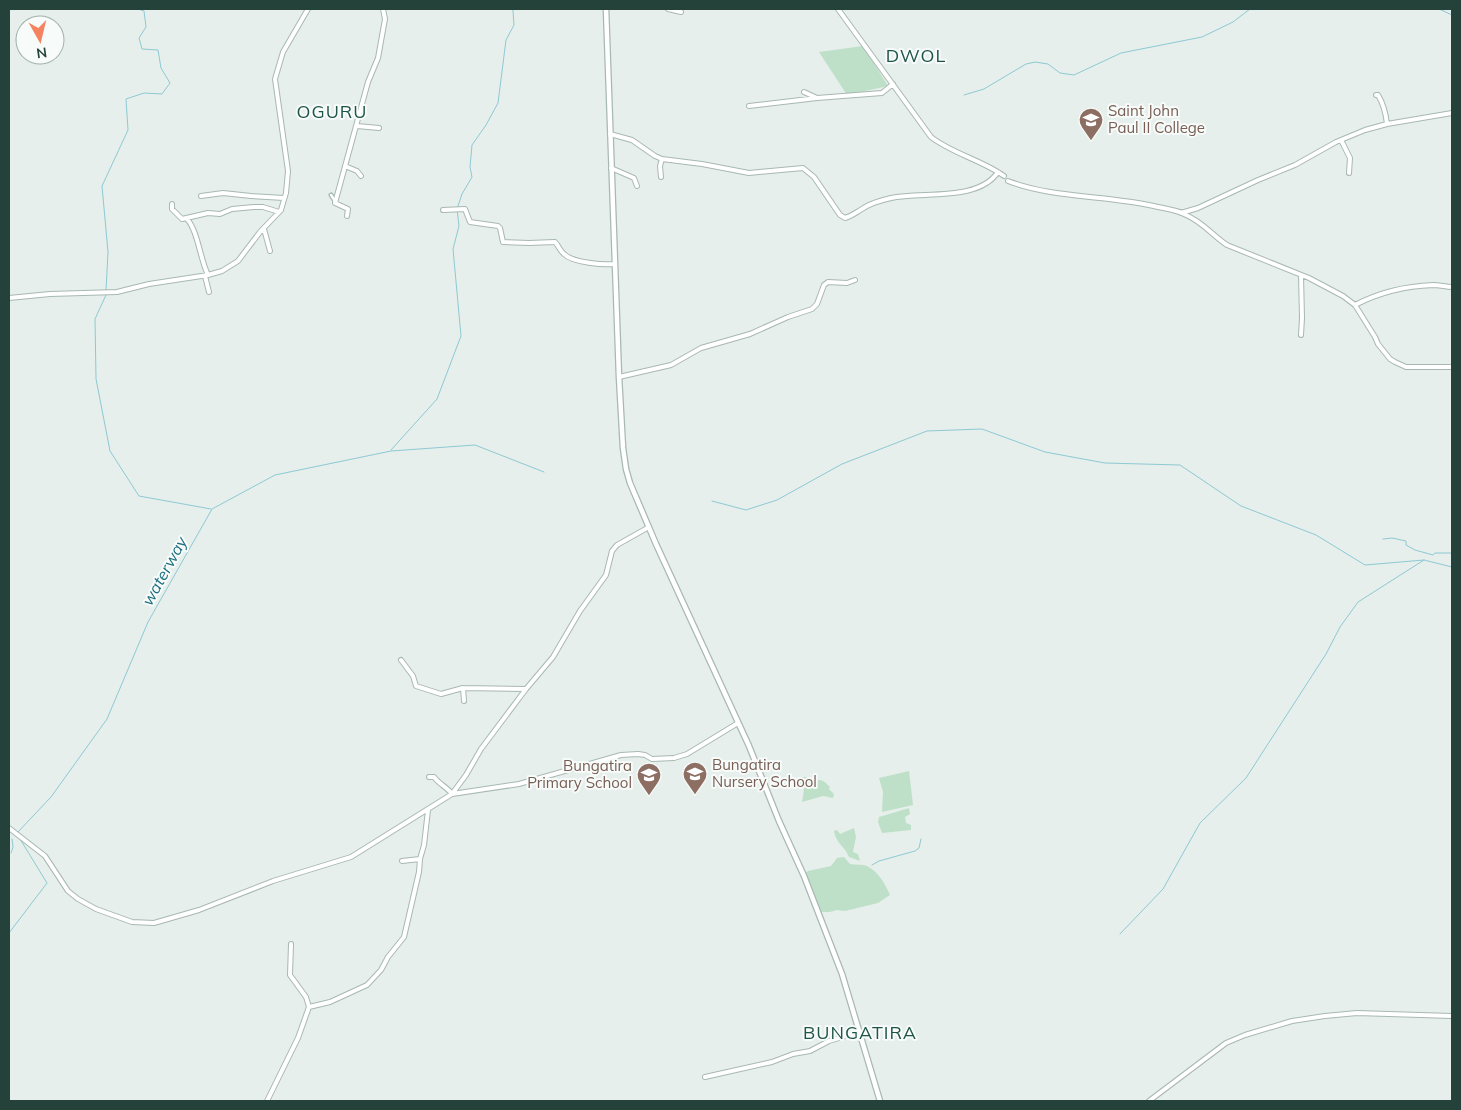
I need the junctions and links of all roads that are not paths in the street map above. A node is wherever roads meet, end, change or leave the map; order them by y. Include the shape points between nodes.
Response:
1 (308, 9) edge
2 (383, 9) edge
3 (606, 9) edge
4 (668, 9) edge
5 (838, 9) edge
6 (681, 12) dead end
7 (893, 84) junction
8 (804, 92) dead end
9 (1376, 95) dead end
10 (817, 98) junction
11 (749, 106) dead end
12 (1452, 113) edge
13 (1387, 124) junction
14 (357, 126) junction
15 (380, 128) dead end
16 (610, 134) junction
17 (1341, 140) junction
18 (662, 159) junction
19 (345, 166) junction
20 (611, 168) junction
21 (998, 172) junction
22 (1349, 173) dead end
23 (361, 176) dead end
24 (1004, 176) dead end
25 (660, 177) dead end
26 (1008, 181) dead end
27 (637, 186) dead end
28 (331, 195) dead end
29 (201, 196) dead end
30 (284, 198) junction
31 (335, 201) junction
32 (172, 204) dead end
33 (443, 210) dead end
34 (279, 212) junction
35 (1181, 212) junction
36 (347, 216) dead end
37 (187, 219) junction
38 (264, 229) junction
39 (270, 251) dead end
40 (615, 264) junction
41 (1301, 275) junction
42 (207, 276) junction
43 (855, 280) dead end
44 (1452, 288) edge
45 (209, 292) dead end
46 (9, 298) edge
47 (1355, 305) junction
48 (1300, 335) dead end
49 (1452, 368) edge
50 (619, 377) junction
51 (649, 527) junction
52 (401, 660) dead end
53 (463, 688) junction
54 (526, 689) junction
55 (464, 701) dead end
56 (738, 723) junction
57 (429, 777) dead end
58 (452, 794) junction
59 (428, 810) junction
60 (9, 828) edge
61 (420, 859) junction
62 (402, 861) dead end
63 (291, 944) dead end
64 (309, 1007) junction
65 (1452, 1016) edge
66 (859, 1032) junction
67 (705, 1077) dead end
68 (267, 1101) edge
69 (880, 1101) edge
70 (1150, 1101) edge

1 - 30 street via 283,52 275,79 288,171
2 - 14 street via 385,19 378,58
3 - 16 street
4 - 6 street
5 - 7 street
7 - 10 street via 882,93
7 - 21 street via 932,138
8 - 10 street
9 - 13 street via 1381,99
10 - 11 street
12 - 13 street
13 - 17 street
14 - 15 street
14 - 19 street
16 - 18 street via 632,140
16 - 20 street
17 - 22 street via 1350,158
17 - 35 street via 1295,165 1198,208
18 - 21 street via 749,173 802,168 814,177 845,218 894,197 971,189 988,182
18 - 25 street
19 - 23 street via 357,170
19 - 31 street
20 - 27 street via 634,178
20 - 40 street
21 - 24 street
26 - 35 street via 1032,188 1138,202
28 - 31 street
29 - 30 street via 223,193
30 - 34 street
31 - 36 street via 348,208
32 - 37 street via 182,219
33 - 40 street via 465,209 470,222 498,226 503,242 554,242 573,260
34 - 37 street via 254,207
34 - 38 street
35 - 41 street via 1212,230 1227,245
37 - 42 street
38 - 39 street
38 - 42 street via 238,261
40 - 50 street
41 - 47 street via 1326,286
41 - 48 street
42 - 45 street
42 - 46 street via 117,292
43 - 50 street via 828,282 812,309 750,334 701,348 671,365
44 - 47 street via 1416,286
47 - 49 street via 1390,359 1406,366
50 - 51 street via 626,469
51 - 54 street via 613,549 606,575 553,657
51 - 56 street
52 - 53 street via 416,686 441,694
53 - 54 street
53 - 55 street
54 - 58 street
56 - 58 street via 687,754 674,758 652,760 638,754 620,756 519,784
56 - 66 street via 832,947
57 - 58 street via 434,777
58 - 59 street
59 - 60 street via 344,860 268,882 199,910 147,924 96,909 78,899 68,891 45,856
59 - 61 street
61 - 62 street
61 - 64 street via 404,937 382,970 367,985 330,1002
63 - 64 street via 290,975 306,996
64 - 68 street via 298,1038
65 - 70 street via 1357,1013 1292,1021 1226,1043
66 - 67 street via 810,1051
66 - 69 street

